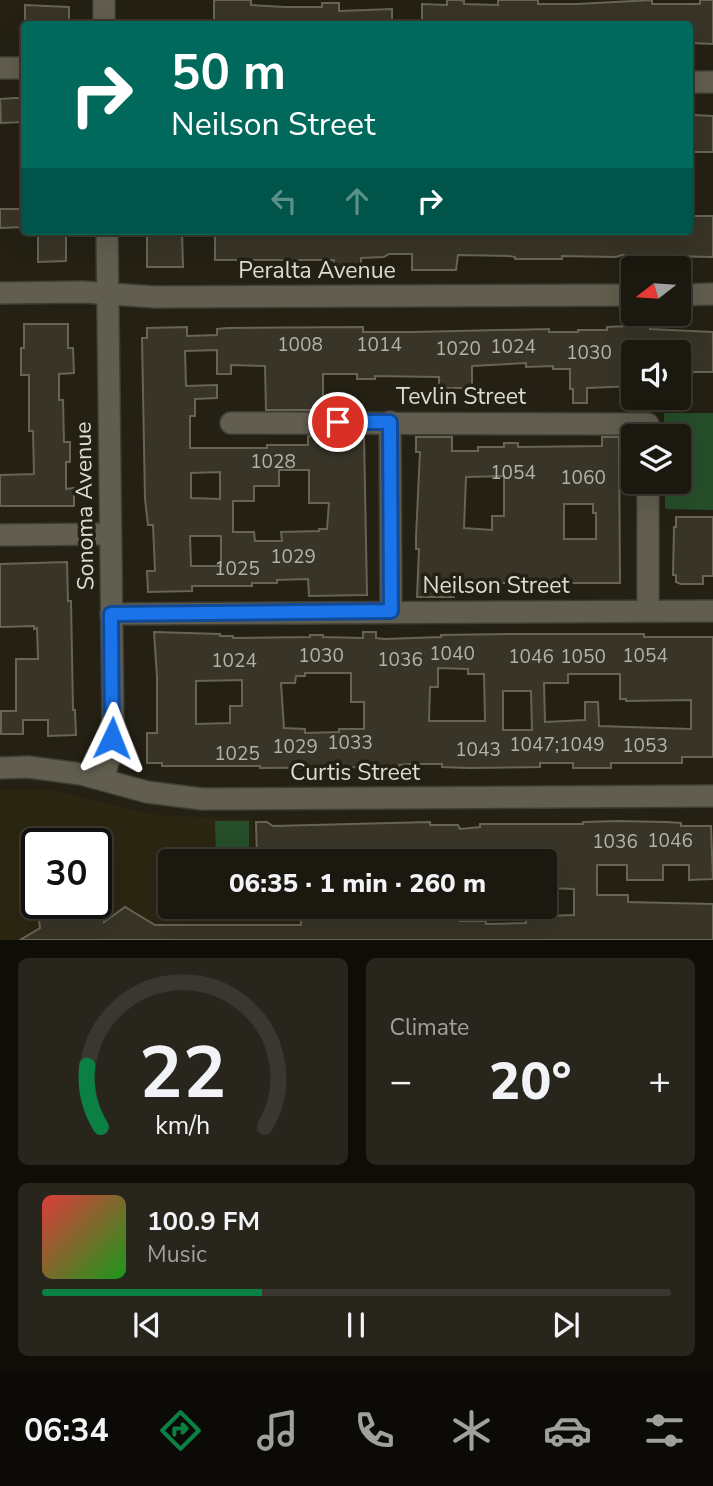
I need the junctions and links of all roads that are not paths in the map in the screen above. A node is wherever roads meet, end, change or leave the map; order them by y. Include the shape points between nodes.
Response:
1 (104, 0) edge
2 (104, 21) edge
3 (0, 68) edge
4 (21, 68) edge
5 (693, 82) edge
6 (713, 82) edge
7 (107, 235) edge
8 (0, 293) edge
9 (108, 293) junction
10 (713, 294) edge
11 (621, 295) edge
12 (691, 295) edge
13 (390, 422) junction
14 (231, 423) dead end
15 (621, 429) edge
16 (648, 494) edge
17 (110, 534) junction
18 (0, 535) edge
19 (391, 611) junction
20 (649, 611) junction
21 (713, 611) edge
22 (111, 614) junction
23 (0, 768) edge
24 (103, 780) junction
25 (713, 796) edge

1 - 2 street
3 - 4 street
5 - 6 street
7 - 9 street, Sonoma Avenue
8 - 9 street, Peralta Avenue
9 - 11 street, Peralta Avenue via 155,297
9 - 17 street, Sonoma Avenue
10 - 12 street
13 - 14 street, Tevlin Street
13 - 15 street, Tevlin Street
13 - 19 street
16 - 20 street
17 - 18 street
17 - 22 street, Sonoma Avenue
19 - 20 street, Neilson Street
19 - 22 street, Neilson Street
20 - 21 street, Neilson Street
22 - 24 street, Sonoma Avenue via 113,724
23 - 24 street, Curtis Street via 41,769
24 - 25 street, Curtis Street via 202,799

